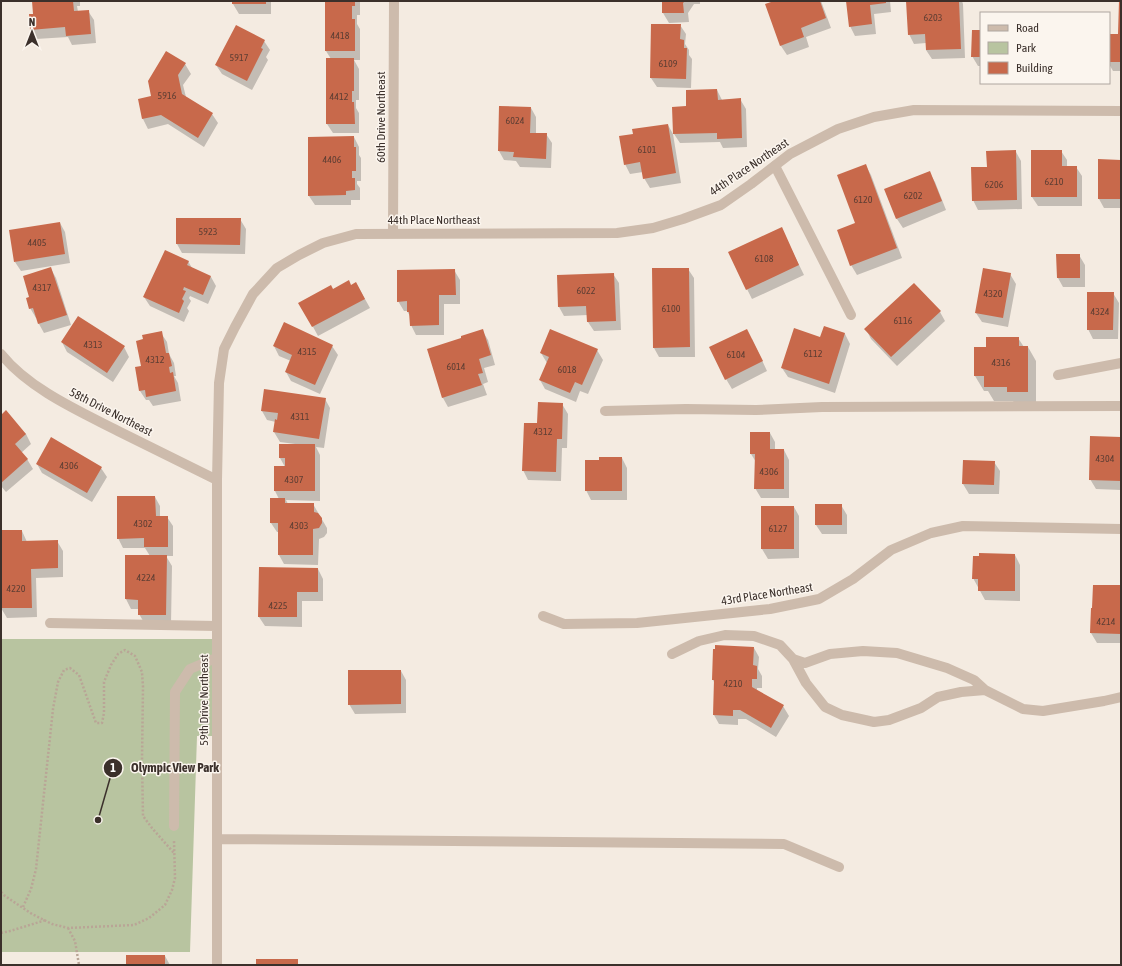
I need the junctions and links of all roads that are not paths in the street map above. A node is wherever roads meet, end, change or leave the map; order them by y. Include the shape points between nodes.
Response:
1 (394, 1) edge
2 (1121, 111) edge
3 (775, 166) junction
4 (393, 234) junction
5 (852, 315) dead end
6 (1, 354) edge
7 (1121, 363) edge
8 (1058, 375) dead end
9 (1121, 406) edge
10 (605, 411) dead end
11 (217, 480) junction
12 (1121, 529) edge
13 (543, 616) dead end
14 (50, 623) dead end
15 (216, 626) junction
16 (672, 654) dead end
17 (216, 658) junction
18 (793, 659) junction
19 (985, 690) junction
20 (1121, 697) edge
21 (174, 826) road end
22 (217, 839) junction
23 (839, 867) dead end
24 (217, 965) edge

1 - 4 street, 60th Drive Northeast
2 - 3 street, 44th Place Northeast via 914,110 874,117 838,129 790,154
3 - 4 street, 44th Place Northeast via 721,205 653,228 617,233
3 - 5 street
4 - 11 street, 44th Place Northeast via 356,234 323,243 277,268 253,294 224,350 219,383
6 - 11 street, 58th Drive Northeast via 36,386 75,409
7 - 8 street
9 - 10 street
11 - 15 street
12 - 13 street, 43rd Place Northeast via 963,526 931,532 891,550 853,579 819,599 770,609 637,623 564,624
14 - 15 street
15 - 17 street, 59th Drive Northeast
16 - 18 street via 699,641 725,635 754,636 780,645
17 - 21 street via 190,669 175,692
17 - 22 street, 59th Drive Northeast
18 - 19 street via 805,663 830,654 863,650 897,653 947,668 974,680
18 - 19 street via 806,683 824,707 842,715 874,722 889,720 921,708 938,697
19 - 20 street via 1023,709 1043,711
22 - 23 street via 784,844
22 - 24 street, 59th Drive Northeast

